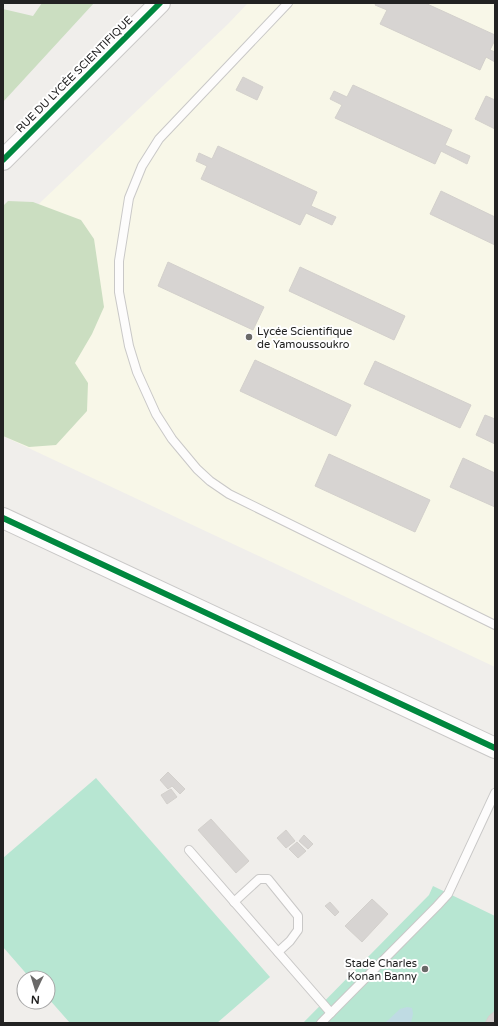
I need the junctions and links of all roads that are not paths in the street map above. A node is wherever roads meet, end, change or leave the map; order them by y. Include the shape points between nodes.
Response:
1 (160, 3) edge
2 (288, 3) edge
3 (3, 160) edge
4 (3, 518) edge
5 (495, 625) edge
6 (495, 748) edge
7 (495, 793) edge
8 (190, 850) dead end
9 (234, 902) junction
10 (278, 952) junction
11 (331, 1013) junction
12 (321, 1023) edge

1 - 3 street, RUE DU LYCÉE SCIENTIFIQUE
2 - 5 lane via 159,139 142,166 129,198 119,261 119,292 136,372 156,414 172,439 210,481 229,494
4 - 6 street
7 - 11 lane via 448,894
8 - 9 lane
9 - 10 lane
9 - 10 lane via 259,879 268,879 298,916 298,930
10 - 11 lane
11 - 12 lane

